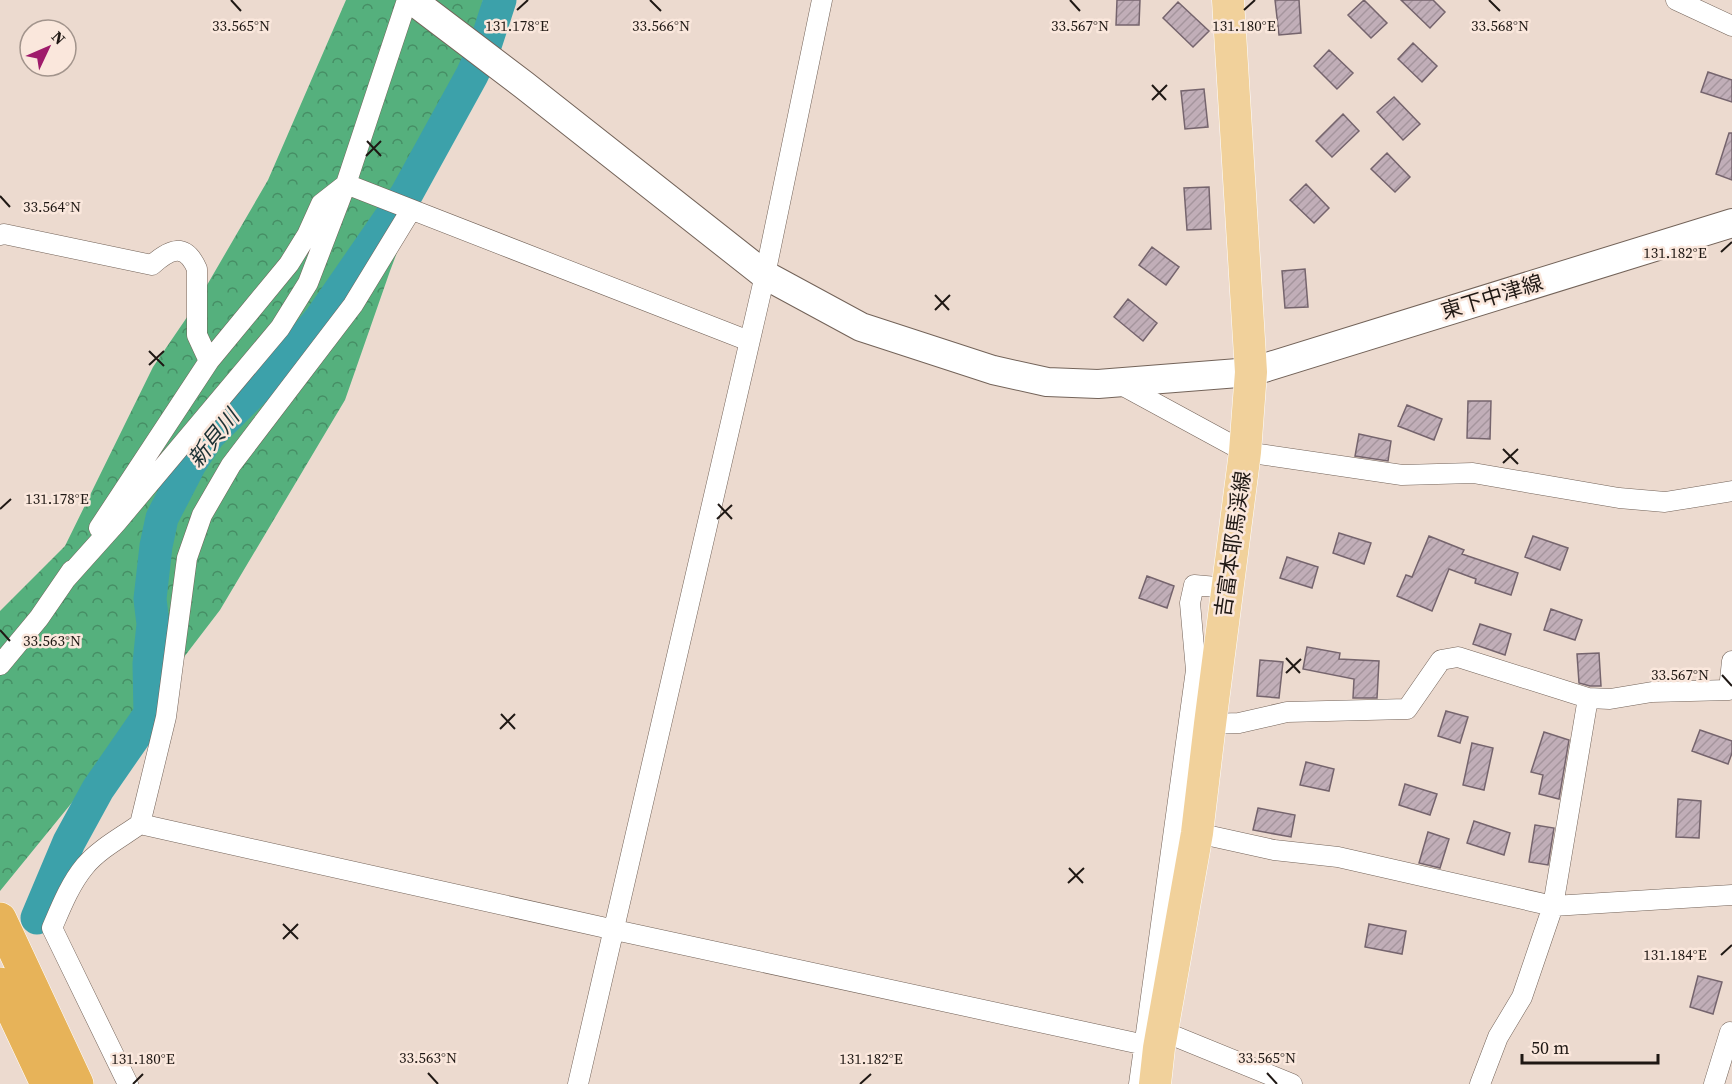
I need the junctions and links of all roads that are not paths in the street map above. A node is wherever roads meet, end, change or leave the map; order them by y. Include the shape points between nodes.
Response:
1 (407, 0) edge
2 (412, 0) edge
3 (822, 0) edge
4 (1228, 0) edge
5 (1676, 0) edge
6 (1732, 26) edge
7 (346, 184) junction
8 (411, 210) junction
9 (1732, 223) edge
10 (0, 235) edge
11 (765, 275) junction
12 (748, 341) junction
13 (209, 361) junction
14 (1251, 372) junction
15 (1118, 383) junction
16 (1245, 452) junction
17 (1732, 491) edge
18 (65, 580) junction
19 (1732, 661) edge
20 (0, 665) edge
21 (1206, 671) junction
22 (1588, 698) junction
23 (1210, 724) junction
24 (140, 824) junction
25 (1197, 833) junction
26 (1732, 895) edge
27 (1553, 906) junction
28 (0, 919) edge
29 (615, 930) junction
30 (0, 984) edge
31 (1730, 1032) dead end
32 (1155, 1042) junction
33 (47, 1084) edge
34 (77, 1084) edge
35 (128, 1084) edge
36 (578, 1084) edge
37 (1140, 1084) edge
38 (1155, 1084) edge
39 (1292, 1084) edge
40 (1480, 1084) edge
41 (1714, 1084) edge

1 - 7 street
2 - 11 street, 東下中津線
3 - 11 street
4 - 14 main road, 吉富本耶馬渓線
5 - 6 street
7 - 8 street
7 - 13 street via 321,204 288,264
7 - 18 street via 308,283 280,328
8 - 12 street
8 - 24 street via 353,305 231,465 202,515 187,558 166,717
9 - 14 street, 東下中津線
10 - 13 street via 152,265 165,253 184,252 197,269 197,335
11 - 12 street
11 - 15 street, 東下中津線 via 861,327 993,370 1047,382
12 - 29 street
13 - 18 street
14 - 15 street, 東下中津線
14 - 16 main road, 吉富本耶馬渓線
15 - 16 street
16 - 17 street via 1402,475 1473,473 1665,502
16 - 21 main road, 吉富本耶馬渓線 via 1228,588
18 - 20 street
19 - 22 street via 1729,690
21 - 23 main road, 吉富本耶馬渓線
21 - 32 street
22 - 23 street via 1458,657 1441,660 1407,709 1287,712 1239,723
22 - 27 street
23 - 25 main road, 吉富本耶馬渓線
24 - 29 street
24 - 35 street via 85,866 52,928
25 - 27 street via 1274,850 1338,857
25 - 32 main road, 吉富本耶馬渓線
26 - 27 street
27 - 40 street via 1522,997 1498,1037
28 - 34 highway
29 - 32 street
29 - 36 street
30 - 33 highway
31 - 41 street
32 - 37 street
32 - 38 main road, 吉富本耶馬渓線
32 - 39 street

